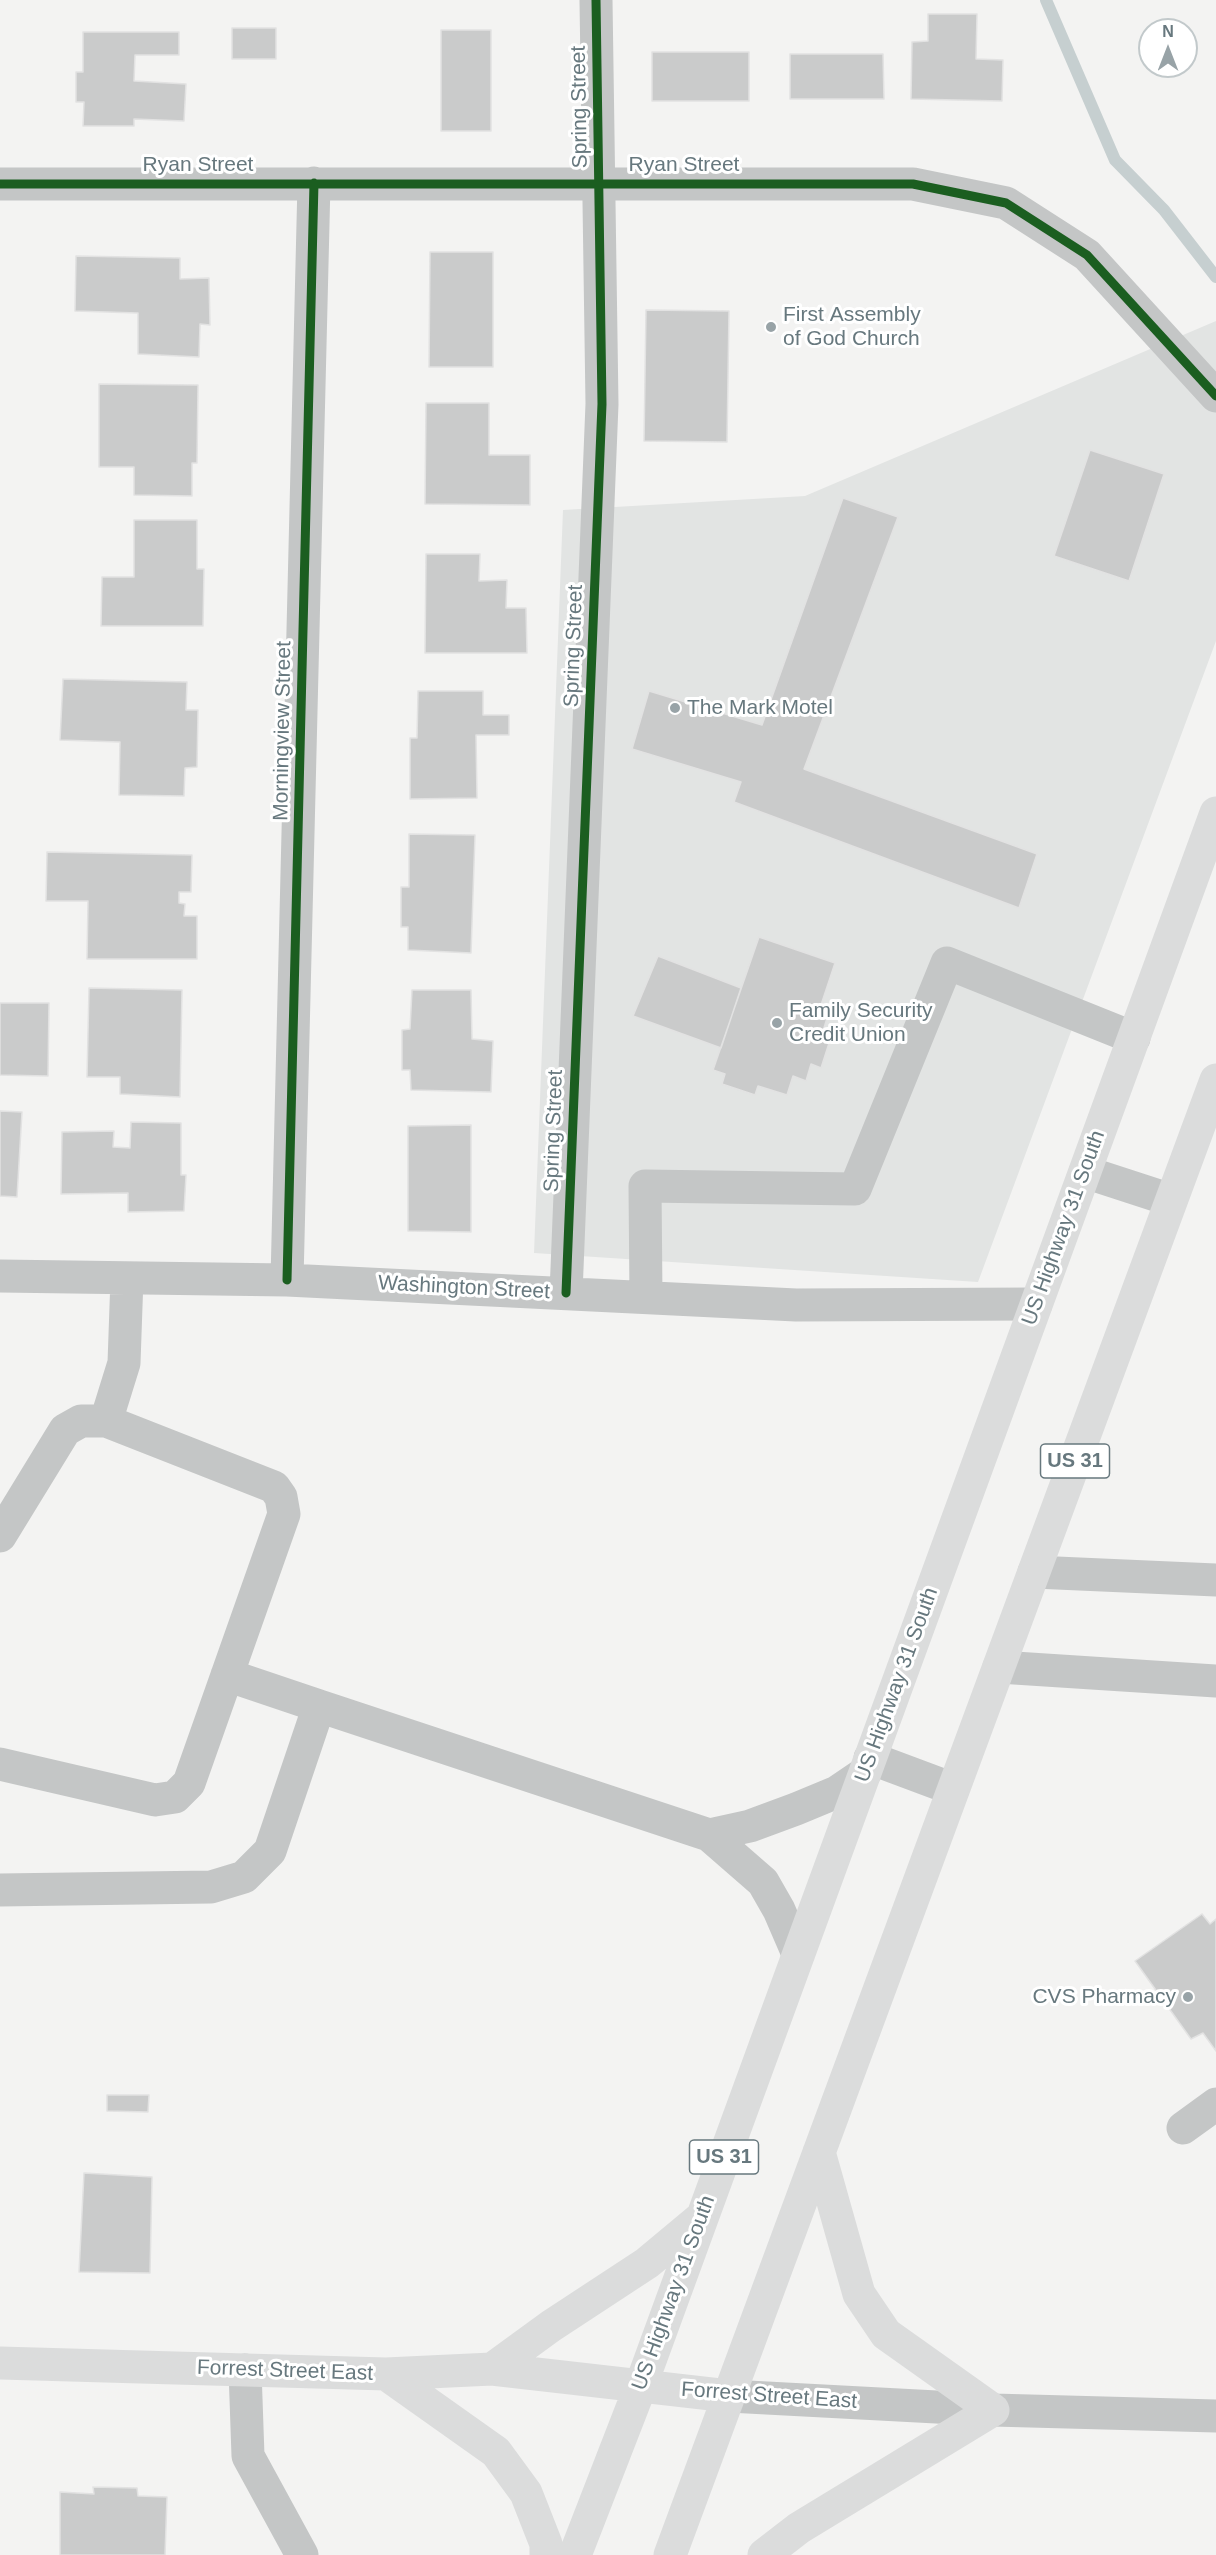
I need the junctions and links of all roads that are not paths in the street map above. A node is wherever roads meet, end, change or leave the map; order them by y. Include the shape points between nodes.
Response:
1 (596, 0) edge
2 (314, 183) junction
3 (600, 183) junction
4 (0, 184) edge
5 (1216, 396) edge
6 (1216, 813) edge
7 (1134, 1038) junction
8 (1216, 1080) edge
9 (1085, 1172) junction
10 (1171, 1200) junction
11 (0, 1275) edge
12 (128, 1278) junction
13 (287, 1280) junction
14 (566, 1293) junction
15 (646, 1297) junction
16 (1036, 1304) junction
17 (106, 1421) junction
18 (0, 1536) edge
19 (1034, 1572) junction
20 (1216, 1580) edge
21 (999, 1667) junction
22 (227, 1675) junction
23 (1216, 1681) edge
24 (319, 1706) junction
25 (0, 1764) edge
26 (867, 1766) junction
27 (953, 1789) junction
28 (709, 1835) junction
29 (0, 1890) edge
30 (798, 1954) junction
31 (1216, 2104) edge
32 (1183, 2128) dead end
33 (819, 2152) junction
34 (703, 2217) junction
35 (0, 2363) edge
36 (492, 2369) junction
37 (245, 2370) junction
38 (386, 2374) junction
39 (641, 2385) junction
40 (729, 2396) junction
41 (993, 2410) junction
42 (1216, 2416) edge
43 (302, 2555) edge
44 (546, 2555) edge
45 (575, 2555) edge
46 (670, 2555) edge
47 (764, 2555) edge

1 - 3 street, Spring Street
2 - 3 street, Ryan Street
2 - 4 street, Ryan Street
2 - 13 street, Morningview Street
3 - 5 street, Ryan Street via 913,184 1006,203 1087,255
3 - 14 street, Spring Street via 602,404
6 - 7 main road, US Highway 31 South / US 31
7 - 9 main road, US Highway 31 South / US 31
7 - 15 street via 946,963 855,1189 645,1186
8 - 10 main road, US 31
9 - 10 street
9 - 16 main road, US Highway 31 South / US 31
10 - 19 main road, US 31
11 - 12 street, Washington Street
12 - 13 street, Washington Street
12 - 17 street via 124,1364
13 - 14 street, Washington Street
14 - 15 street, Washington Street
15 - 16 street, Washington Street via 796,1305
16 - 26 main road, US Highway 31 South / US 31
17 - 18 street via 81,1421 65,1430
17 - 22 street via 274,1486 280,1497 284,1514
19 - 20 street
19 - 21 main road, US 31
21 - 23 street
21 - 27 main road, US 31
22 - 24 street
22 - 25 street via 189,1783 175,1797 155,1800
24 - 28 street
24 - 29 street via 270,1851 244,1877 212,1887
26 - 27 street
26 - 28 street via 837,1792 750,1826
26 - 30 main road, US Highway 31 South / US 31
27 - 33 main road, US 31
28 - 30 street via 763,1882
30 - 34 main road, US Highway 31 South / US 31
31 - 32 street
33 - 40 main road, US 31
33 - 41 main road via 859,2294 886,2334
34 - 36 main road via 647,2263
34 - 39 main road, US Highway 31 South / US 31
35 - 37 main road, Forrest Street East
36 - 38 main road, Forrest Street East
36 - 39 main road, Forrest Street East
37 - 38 main road, Forrest Street East
37 - 43 street via 248,2456
38 - 44 main road via 496,2452 526,2493 546,2544
39 - 40 main road, Forrest Street East
39 - 45 main road, US Highway 31 South / US 31
40 - 41 street, Forrest Street East
40 - 46 main road, US 31
41 - 42 street, Forrest Street East
41 - 47 main road via 799,2528

